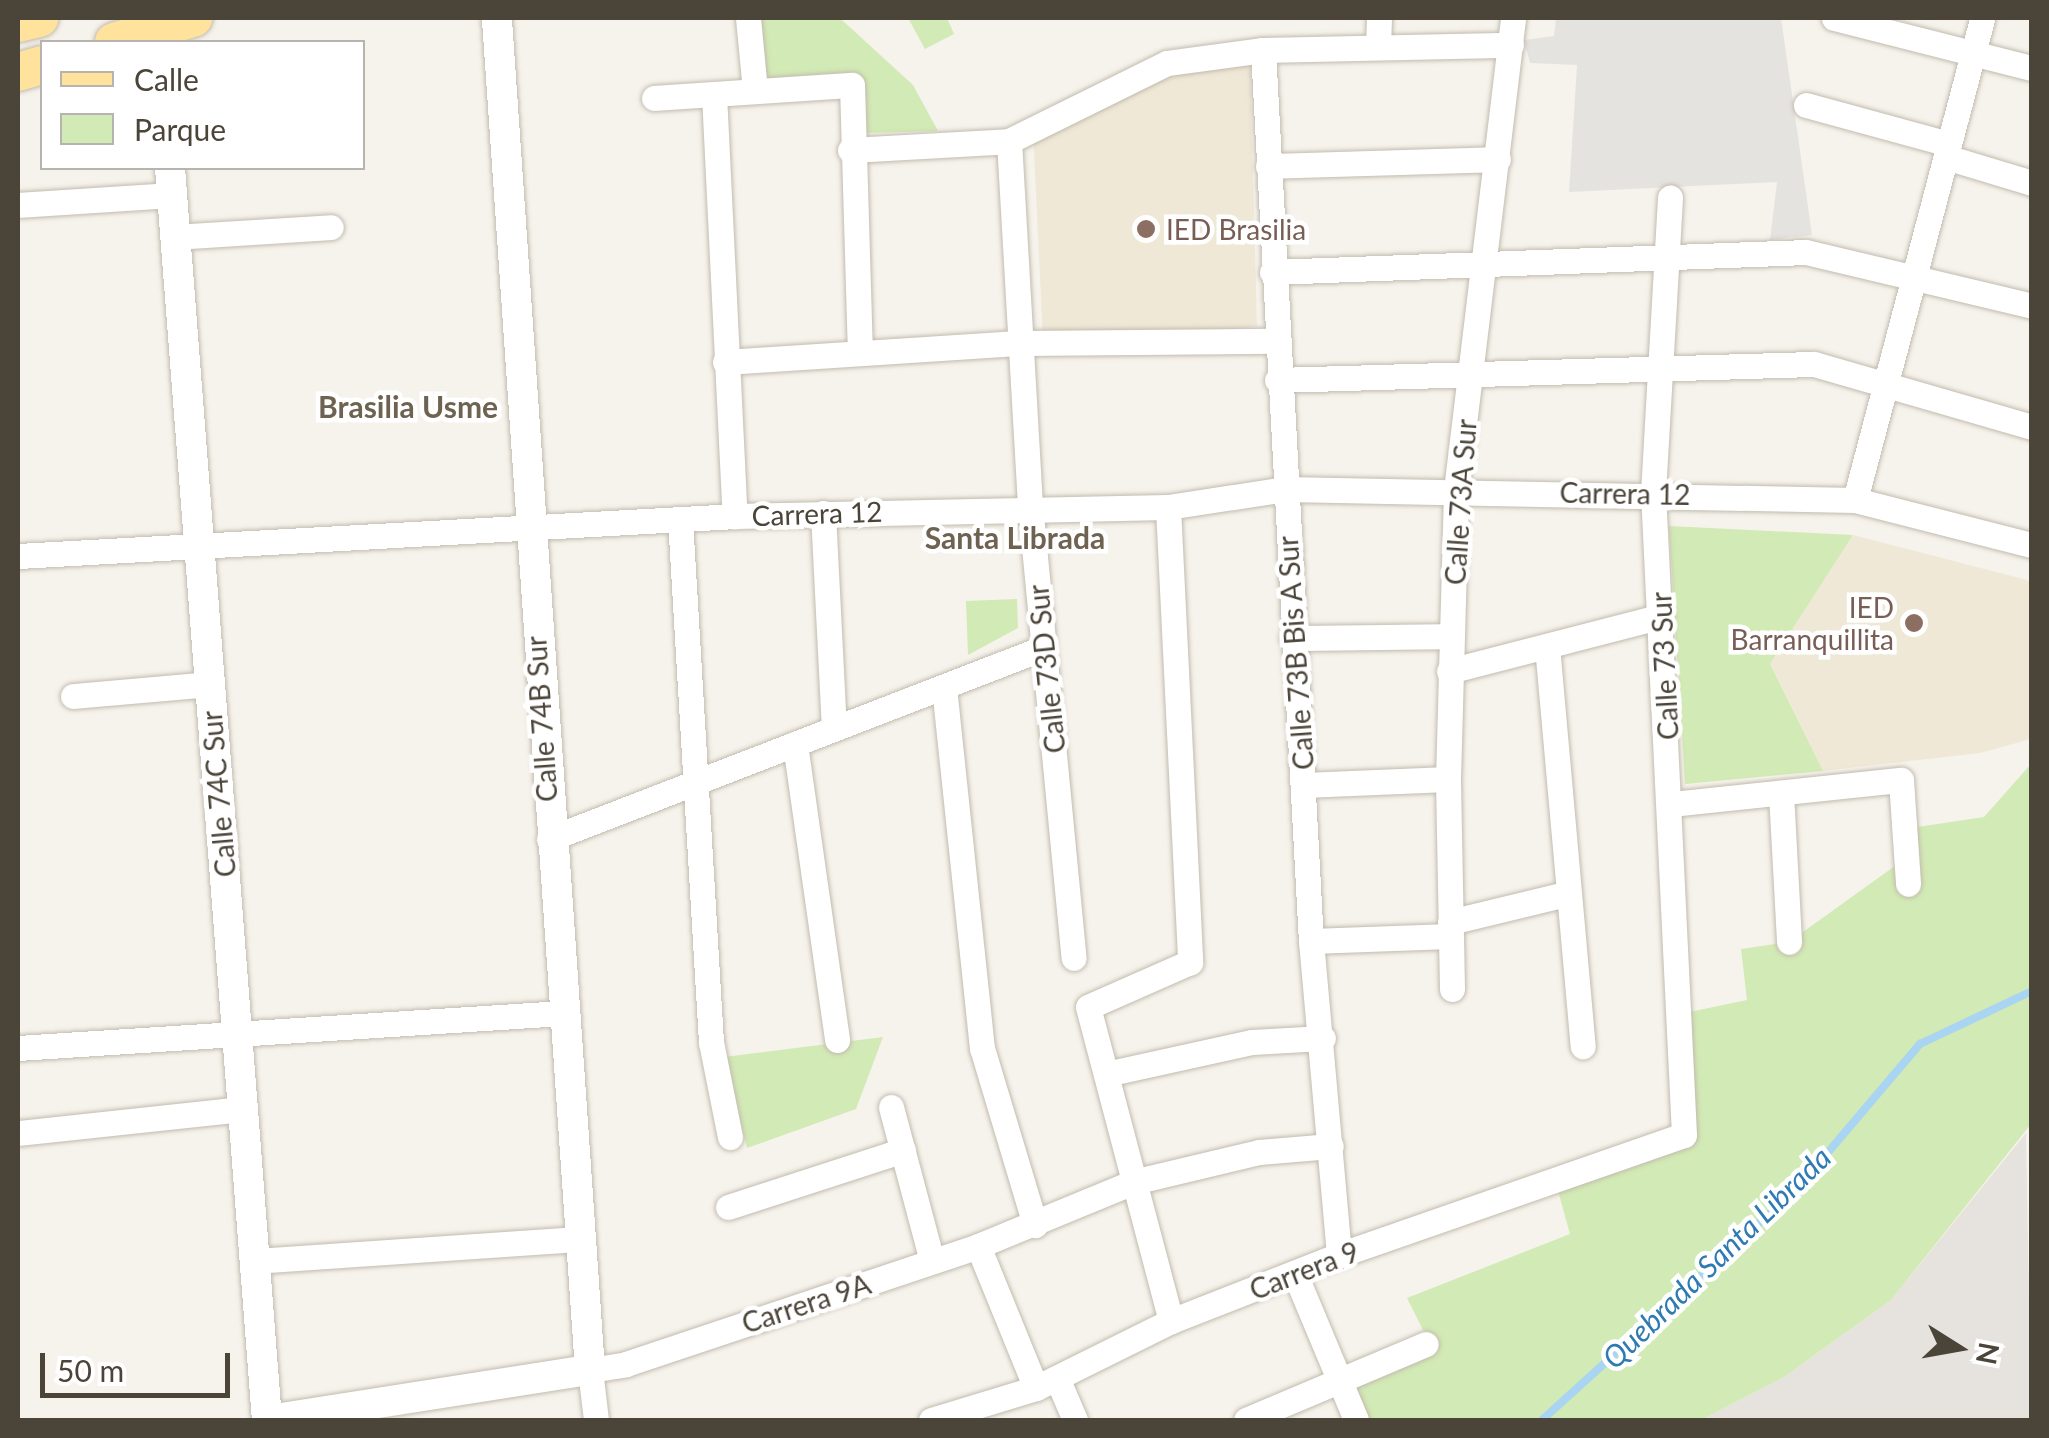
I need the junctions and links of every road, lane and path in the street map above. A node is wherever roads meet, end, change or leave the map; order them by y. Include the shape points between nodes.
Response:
1 (38, 18) edge
2 (497, 18) edge
3 (748, 18) edge
4 (1379, 18) edge
5 (1513, 18) edge
6 (1834, 18) edge
7 (1982, 18) edge
8 (18, 23) edge
9 (173, 26) edge
10 (121, 40) edge
11 (1511, 44) junction
12 (1378, 47) junction
13 (1262, 50) junction
14 (1973, 53) junction
15 (2032, 68) edge
16 (755, 92) junction
17 (714, 94) junction
18 (654, 98) dead end
19 (1806, 105) dead end
20 (1009, 141) junction
21 (850, 150) junction
22 (1948, 150) junction
23 (1498, 159) junction
24 (1268, 166) junction
25 (170, 181) edge
26 (2032, 183) edge
27 (1670, 197) dead end
28 (18, 205) edge
29 (331, 227) dead end
30 (174, 237) junction
31 (1667, 256) junction
32 (1486, 259) junction
33 (1272, 272) junction
34 (1914, 276) junction
35 (2032, 306) edge
36 (1275, 341) junction
37 (1020, 343) junction
38 (860, 353) junction
39 (724, 362) junction
40 (1662, 367) junction
41 (1472, 371) junction
42 (1277, 380) junction
43 (1886, 384) junction
44 (2032, 426) edge
45 (1284, 488) junction
46 (1456, 490) junction
47 (1654, 493) junction
48 (1856, 500) junction
49 (1030, 506) junction
50 (1168, 507) junction
51 (823, 513) junction
52 (735, 516) junction
53 (680, 519) junction
54 (529, 529) junction
55 (198, 545) junction
56 (2032, 546) edge
57 (18, 556) edge
58 (1661, 616) junction
59 (1450, 636) junction
60 (1292, 638) junction
61 (1547, 646) junction
62 (1043, 648) junction
63 (1449, 671) junction
64 (209, 684) junction
65 (944, 687) junction
66 (73, 696) dead end
67 (834, 729) junction
68 (795, 744) junction
69 (1448, 779) junction
70 (692, 784) junction
71 (1304, 785) junction
72 (1780, 793) junction
73 (1671, 804) junction
74 (549, 839) junction
75 (1908, 884) dead end
76 (1566, 894) junction
77 (1450, 929) junction
78 (1311, 942) junction
79 (1789, 942) dead end
80 (1074, 958) dead end
81 (1452, 990) dead end
82 (562, 1013) junction
83 (237, 1034) junction
84 (1323, 1038) junction
85 (838, 1040) dead end
86 (1583, 1046) dead end
87 (18, 1048) edge
88 (1106, 1074) junction
89 (892, 1107) dead end
90 (242, 1109) junction
91 (18, 1133) edge
92 (1684, 1134) joint
93 (730, 1137) dead end
94 (1331, 1146) junction
95 (903, 1150) junction
96 (1134, 1182) junction
97 (728, 1207) dead end
98 (1035, 1225) junction
99 (580, 1240) junction
100 (978, 1246) junction
101 (1339, 1255) junction
102 (254, 1261) junction
103 (932, 1261) junction
104 (1296, 1274) junction
105 (1171, 1321) junction
106 (1426, 1344) dead end
107 (590, 1370) junction
108 (1340, 1382) junction
109 (1046, 1383) junction
110 (406, 1410) edge
111 (268, 1420) edge
112 (596, 1420) edge
113 (931, 1420) edge
114 (1076, 1420) edge
115 (1246, 1420) edge
116 (1356, 1420) edge

1 - 8 main road
2 - 54 street, Calle 74B Sur
3 - 16 street
4 - 12 street
5 - 11 street, Calle 73A Sur
6 - 14 street
7 - 14 street
9 - 10 main road
11 - 12 street
11 - 23 street, Calle 73A Sur
12 - 13 street
13 - 20 street via 1167,63
13 - 24 street, Calle 73B Bis A Sur
14 - 15 street
14 - 22 street
16 - 17 street
16 - 21 street via 852,85
17 - 18 street
17 - 39 street
19 - 22 street
20 - 21 street
20 - 37 street, Calle 73D Sur
21 - 38 street
22 - 26 street
22 - 34 street
23 - 24 street
23 - 32 street, Calle 73A Sur
24 - 33 street, Calle 73B Bis A Sur
25 - 28 street
25 - 30 street, Calle 74C Sur
27 - 31 street, Calle 73 Sur
29 - 30 street
30 - 55 street, Calle 74C Sur
31 - 32 street
31 - 34 street via 1806,252
31 - 40 street, Calle 73 Sur
32 - 33 street
32 - 41 street, Calle 73A Sur
33 - 36 street, Calle 73B Bis A Sur
34 - 35 street
34 - 43 street
36 - 37 street
36 - 42 street, Calle 73B Bis A Sur
37 - 38 street
37 - 49 street, Calle 73D Sur
38 - 39 street
39 - 52 street
40 - 41 street
40 - 43 street via 1814,364
40 - 47 street, Calle 73 Sur
41 - 42 street
41 - 46 street, Calle 73A Sur
42 - 45 street, Calle 73B Bis A Sur
43 - 44 street
43 - 48 street
45 - 46 street, Carrera 12
45 - 50 street, Carrera 12
45 - 60 street, Calle 73B Bis A Sur
46 - 47 street, Carrera 12
46 - 59 street, Calle 73A Sur
47 - 48 street, Carrera 12
47 - 58 street, Calle 73 Sur
48 - 56 street, Carrera 12
49 - 50 street, Carrera 12
49 - 51 street, Carrera 12
49 - 62 street, Calle 73D Sur
50 - 88 street via 1190,962 1088,1006
51 - 52 street, Carrera 12
51 - 67 street
52 - 53 street, Carrera 12
53 - 54 street, Carrera 12
53 - 70 street
54 - 55 street, Carrera 12
54 - 74 street, Calle 74B Sur
55 - 57 street, Carrera 12
55 - 64 street, Calle 74C Sur
58 - 61 street
58 - 73 street, Calle 73 Sur
59 - 60 street
59 - 63 street, Calle 73A Sur
60 - 71 street, Calle 73B Bis A Sur
61 - 63 street
61 - 76 street
62 - 65 street
62 - 80 street, Calle 73D Sur
63 - 69 street, Calle 73A Sur
64 - 66 street
64 - 83 street, Calle 74C Sur
65 - 67 street
65 - 98 street via 982,1048
67 - 68 street
68 - 70 street
68 - 85 street
69 - 71 street
69 - 77 street, Calle 73A Sur
70 - 74 street
70 - 93 street via 711,1042
71 - 78 street, Calle 73B Bis A Sur
72 - 73 street
72 - 75 street via 1901,780
72 - 79 street
73 - 92 street, Calle 73 Sur
74 - 82 street, Calle 74B Sur
76 - 77 street
76 - 86 street
77 - 78 street
77 - 81 street, Calle 73A Sur
78 - 84 street, Calle 73B Bis A Sur
82 - 83 street
82 - 99 street, Calle 74B Sur
83 - 87 street
83 - 90 street, Calle 74C Sur
84 - 88 street via 1252,1042
84 - 94 street, Calle 73B Bis A Sur
88 - 96 street
89 - 95 street
90 - 91 street
90 - 102 street, Calle 74C Sur
92 - 101 street, Carrera 9
94 - 96 street, Carrera 9A via 1259,1152
94 - 101 street, Calle 73B Bis A Sur
95 - 97 street
95 - 103 street
96 - 98 street, Carrera 9A
96 - 105 street
98 - 100 street, Carrera 9A
99 - 102 street
99 - 107 street, Calle 74B Sur
100 - 103 street, Carrera 9A
100 - 109 street
101 - 104 street, Carrera 9
102 - 111 street, Calle 74C Sur
103 - 107 street, Carrera 9A via 626,1364
104 - 105 street, Carrera 9
104 - 108 street
105 - 109 street, Carrera 9
106 - 108 street
107 - 110 street, Carrera 9A
107 - 112 street, Calle 74B Sur
108 - 115 street
108 - 116 street
109 - 113 street, Carrera 9
109 - 114 street
110 - 111 street, Carrera 9A

